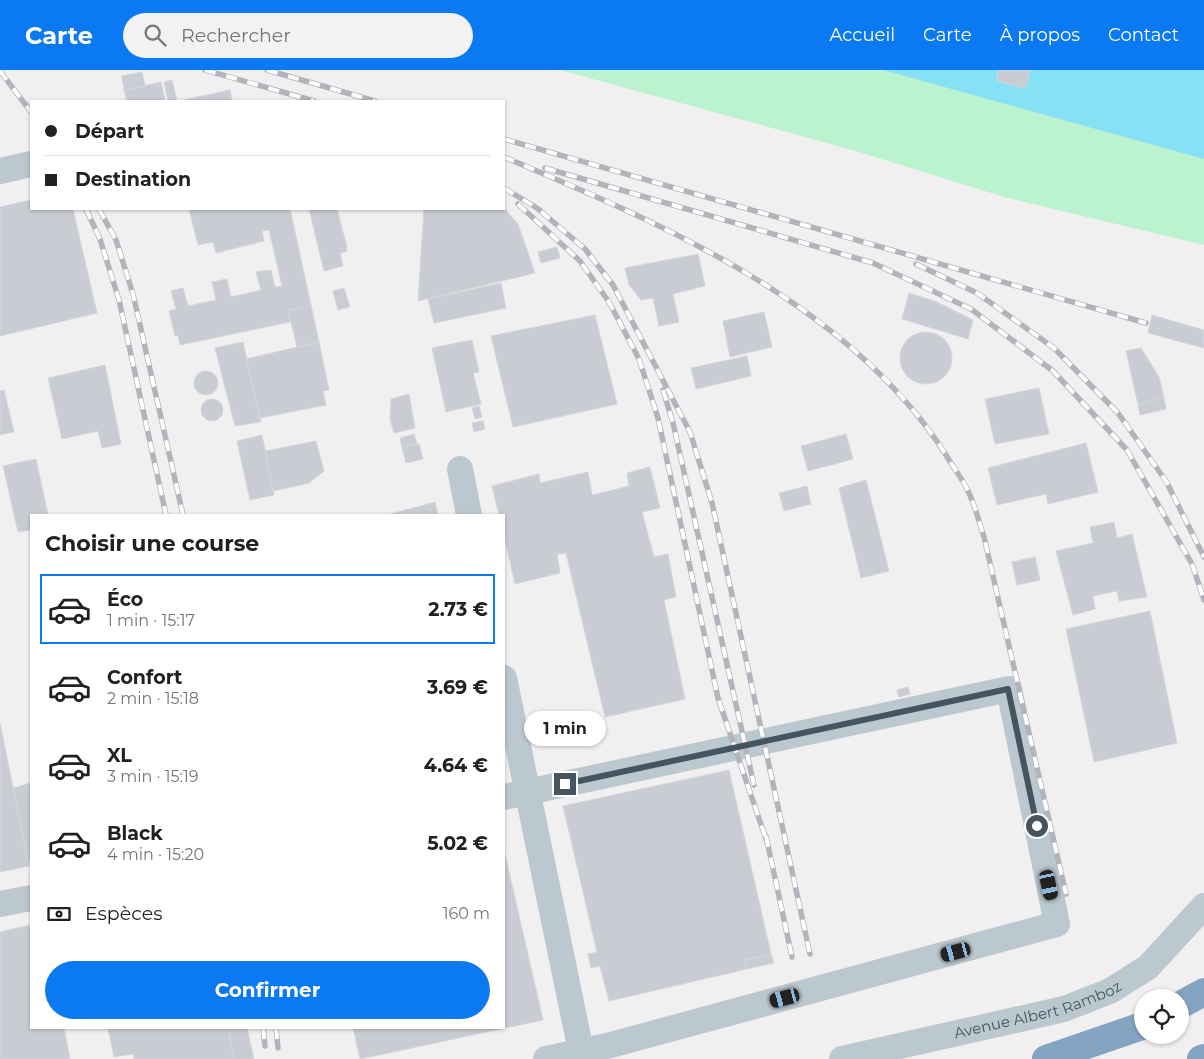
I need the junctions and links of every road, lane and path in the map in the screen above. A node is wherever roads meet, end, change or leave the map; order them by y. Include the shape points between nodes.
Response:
1 (30, 164) edge
2 (0, 171) edge
3 (460, 469) dead end
4 (469, 514) edge
5 (505, 688) edge
6 (516, 794) edge
7 (30, 898) edge
8 (0, 904) edge
9 (1204, 906) edge
10 (1204, 992) edge
11 (1189, 1000) edge
12 (1204, 1004) edge
13 (1189, 1009) edge
14 (1134, 1029) edge
15 (581, 1052) junction
16 (546, 1059) edge
17 (842, 1059) edge
18 (1046, 1059) edge

1 - 2 street
3 - 4 street
5 - 6 street
6 - 15 street
6 - 15 street via 1008,689 1057,924
7 - 8 street
9 - 17 street, Avenue Albert Ramboz via 1148,967 1110,991 1064,1009
10 - 11 highway
12 - 13 highway
14 - 18 highway
15 - 16 street

